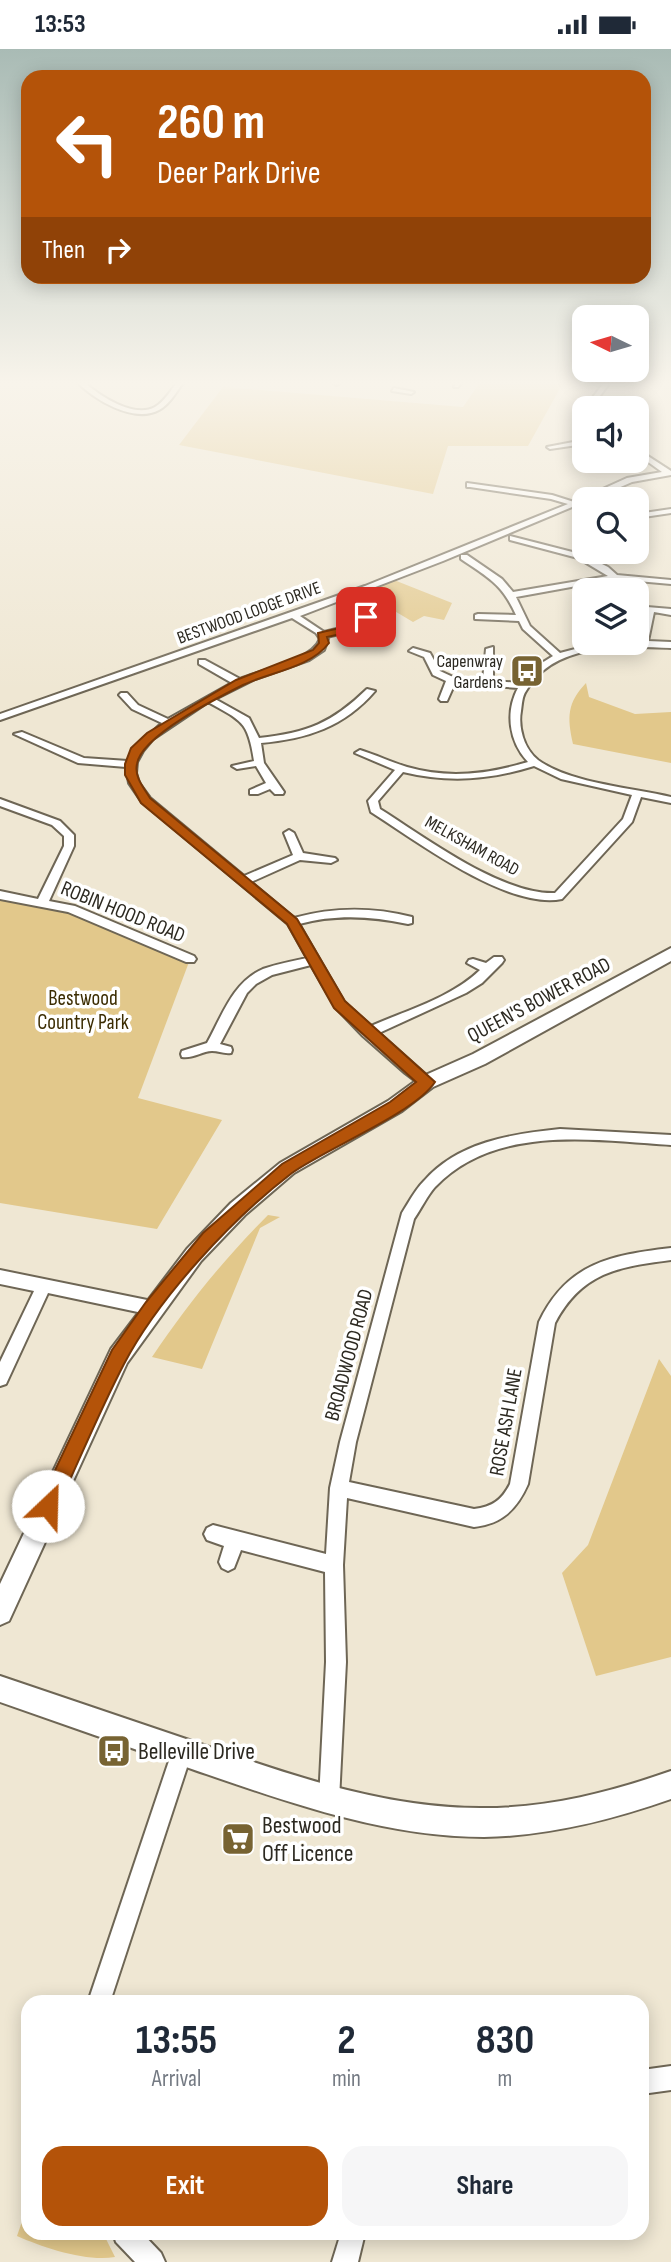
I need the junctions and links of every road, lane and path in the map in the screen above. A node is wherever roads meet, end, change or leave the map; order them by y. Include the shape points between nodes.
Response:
1 (475, 487) dead end
2 (572, 503) edge
3 (572, 505) edge
4 (671, 511) edge
5 (649, 514) edge
6 (513, 538) dead end
7 (464, 557) dead end
8 (615, 577) junction
9 (671, 582) edge
10 (511, 595) junction
11 (375, 610) dead end
12 (671, 612) edge
13 (649, 614) edge
14 (293, 615) junction
15 (354, 615) dead end
16 (484, 615) dead end
17 (366, 617) junction
18 (520, 618) junction
19 (322, 635) junction
20 (649, 644) edge
21 (671, 645) edge
22 (421, 649) dead end
23 (572, 652) edge
24 (477, 655) dead end
25 (558, 656) junction
26 (205, 667) dead end
27 (452, 680) junction
28 (488, 681) junction
29 (240, 683) junction
30 (525, 686) junction
31 (371, 690) dead end
32 (124, 695) dead end
33 (444, 699) dead end
34 (210, 700) junction
35 (0, 717) edge
36 (170, 723) junction
37 (19, 734) dead end
38 (256, 741) junction
39 (360, 753) dead end
40 (259, 762) junction
41 (534, 763) junction
42 (131, 764) junction
43 (237, 766) dead end
44 (400, 771) junction
45 (254, 792) dead end
46 (638, 792) junction
47 (671, 800) edge
48 (0, 802) edge
49 (289, 833) dead end
50 (299, 856) junction
51 (331, 860) dead end
52 (243, 881) junction
53 (0, 895) edge
54 (43, 901) junction
55 (408, 920) dead end
56 (292, 922) junction
57 (671, 954) edge
58 (190, 959) dead end
59 (313, 960) junction
60 (498, 960) dead end
61 (473, 963) dead end
62 (486, 968) junction
63 (368, 1033) junction
64 (212, 1046) junction
65 (226, 1050) dead end
66 (187, 1054) dead end
67 (427, 1082) junction
68 (671, 1140) edge
69 (671, 1254) edge
70 (0, 1277) edge
71 (44, 1286) junction
72 (152, 1308) junction
73 (0, 1379) edge
74 (339, 1488) junction
75 (213, 1534) dead end
76 (235, 1540) junction
77 (228, 1562) dead end
78 (334, 1565) junction
79 (0, 1612) edge
80 (0, 1689) edge
81 (183, 1752) junction
82 (671, 1786) edge
83 (329, 1800) junction
84 (101, 1995) edge
85 (671, 2078) edge
86 (649, 2081) edge
87 (132, 2240) edge
88 (351, 2240) edge
89 (152, 2262) edge
90 (345, 2262) edge

1 - 2 street
3 - 14 street, BESTWOOD LODGE DRIVE
4 - 5 street
6 - 8 street via 591,560
7 - 10 street via 488,571
8 - 9 street
8 - 10 street
10 - 18 street
11 - 17 street
12 - 13 street via 650,609
14 - 19 street
14 - 35 street, BESTWOOD LODGE DRIVE
15 - 17 street
16 - 18 street
17 - 19 street via 352,628
18 - 25 street via 533,636
19 - 29 street via 324,643 316,652
20 - 21 street
22 - 27 street via 435,661 436,673
23 - 25 street
24 - 28 street via 489,652
25 - 30 street via 539,668
26 - 29 street
27 - 28 street
27 - 33 street
28 - 30 street
29 - 34 street
30 - 41 street via 517,706 516,730 524,752
31 - 38 street via 346,717 315,736
32 - 36 street via 135,706
34 - 36 street
34 - 38 street via 246,720
36 - 42 street via 137,748
37 - 42 street via 36,746 82,761
38 - 40 street
39 - 44 street
40 - 43 street
40 - 45 street via 276,788
41 - 44 street via 476,778
41 - 46 street via 559,774
42 - 52 street via 131,775 146,800
44 - 46 street, MELKSHAM ROAD via 373,801 375,810 475,872 532,898 558,896 628,820
46 - 47 street
48 - 54 street via 56,823 69,835 69,846
49 - 50 street
50 - 51 street
50 - 52 street
52 - 56 street
53 - 54 street, ROBIN HOOD ROAD
54 - 58 street, ROBIN HOOD ROAD
55 - 56 street via 376,907 322,913
56 - 59 street
57 - 67 street, QUEEN'S BOWER ROAD via 479,1059
59 - 63 street via 340,1005
59 - 64 street via 252,981 242,990
60 - 62 street
61 - 62 street
62 - 63 street via 478,980 436,1005
63 - 67 street
64 - 65 street
64 - 66 street
67 - 72 street, QUEEN'S BOWER ROAD via 395,1106 287,1168 209,1238
68 - 74 street, BROADWOOD ROAD via 529,1136 474,1151 434,1179 407,1217
69 - 74 street, ROSE ASH LANE via 598,1267 554,1306 547,1322 519,1484 502,1509 474,1518
70 - 71 street
71 - 72 street
71 - 73 street
72 - 79 street, QUEEN'S BOWER ROAD via 109,1374
74 - 78 street, BROADWOOD ROAD
75 - 76 street
76 - 77 street
76 - 78 street
78 - 83 street, BROADWOOD ROAD via 336,1662
80 - 81 street
81 - 83 street
81 - 84 street
82 - 83 street via 596,1810 509,1821 422,1819
85 - 86 street
87 - 89 street
88 - 90 street

